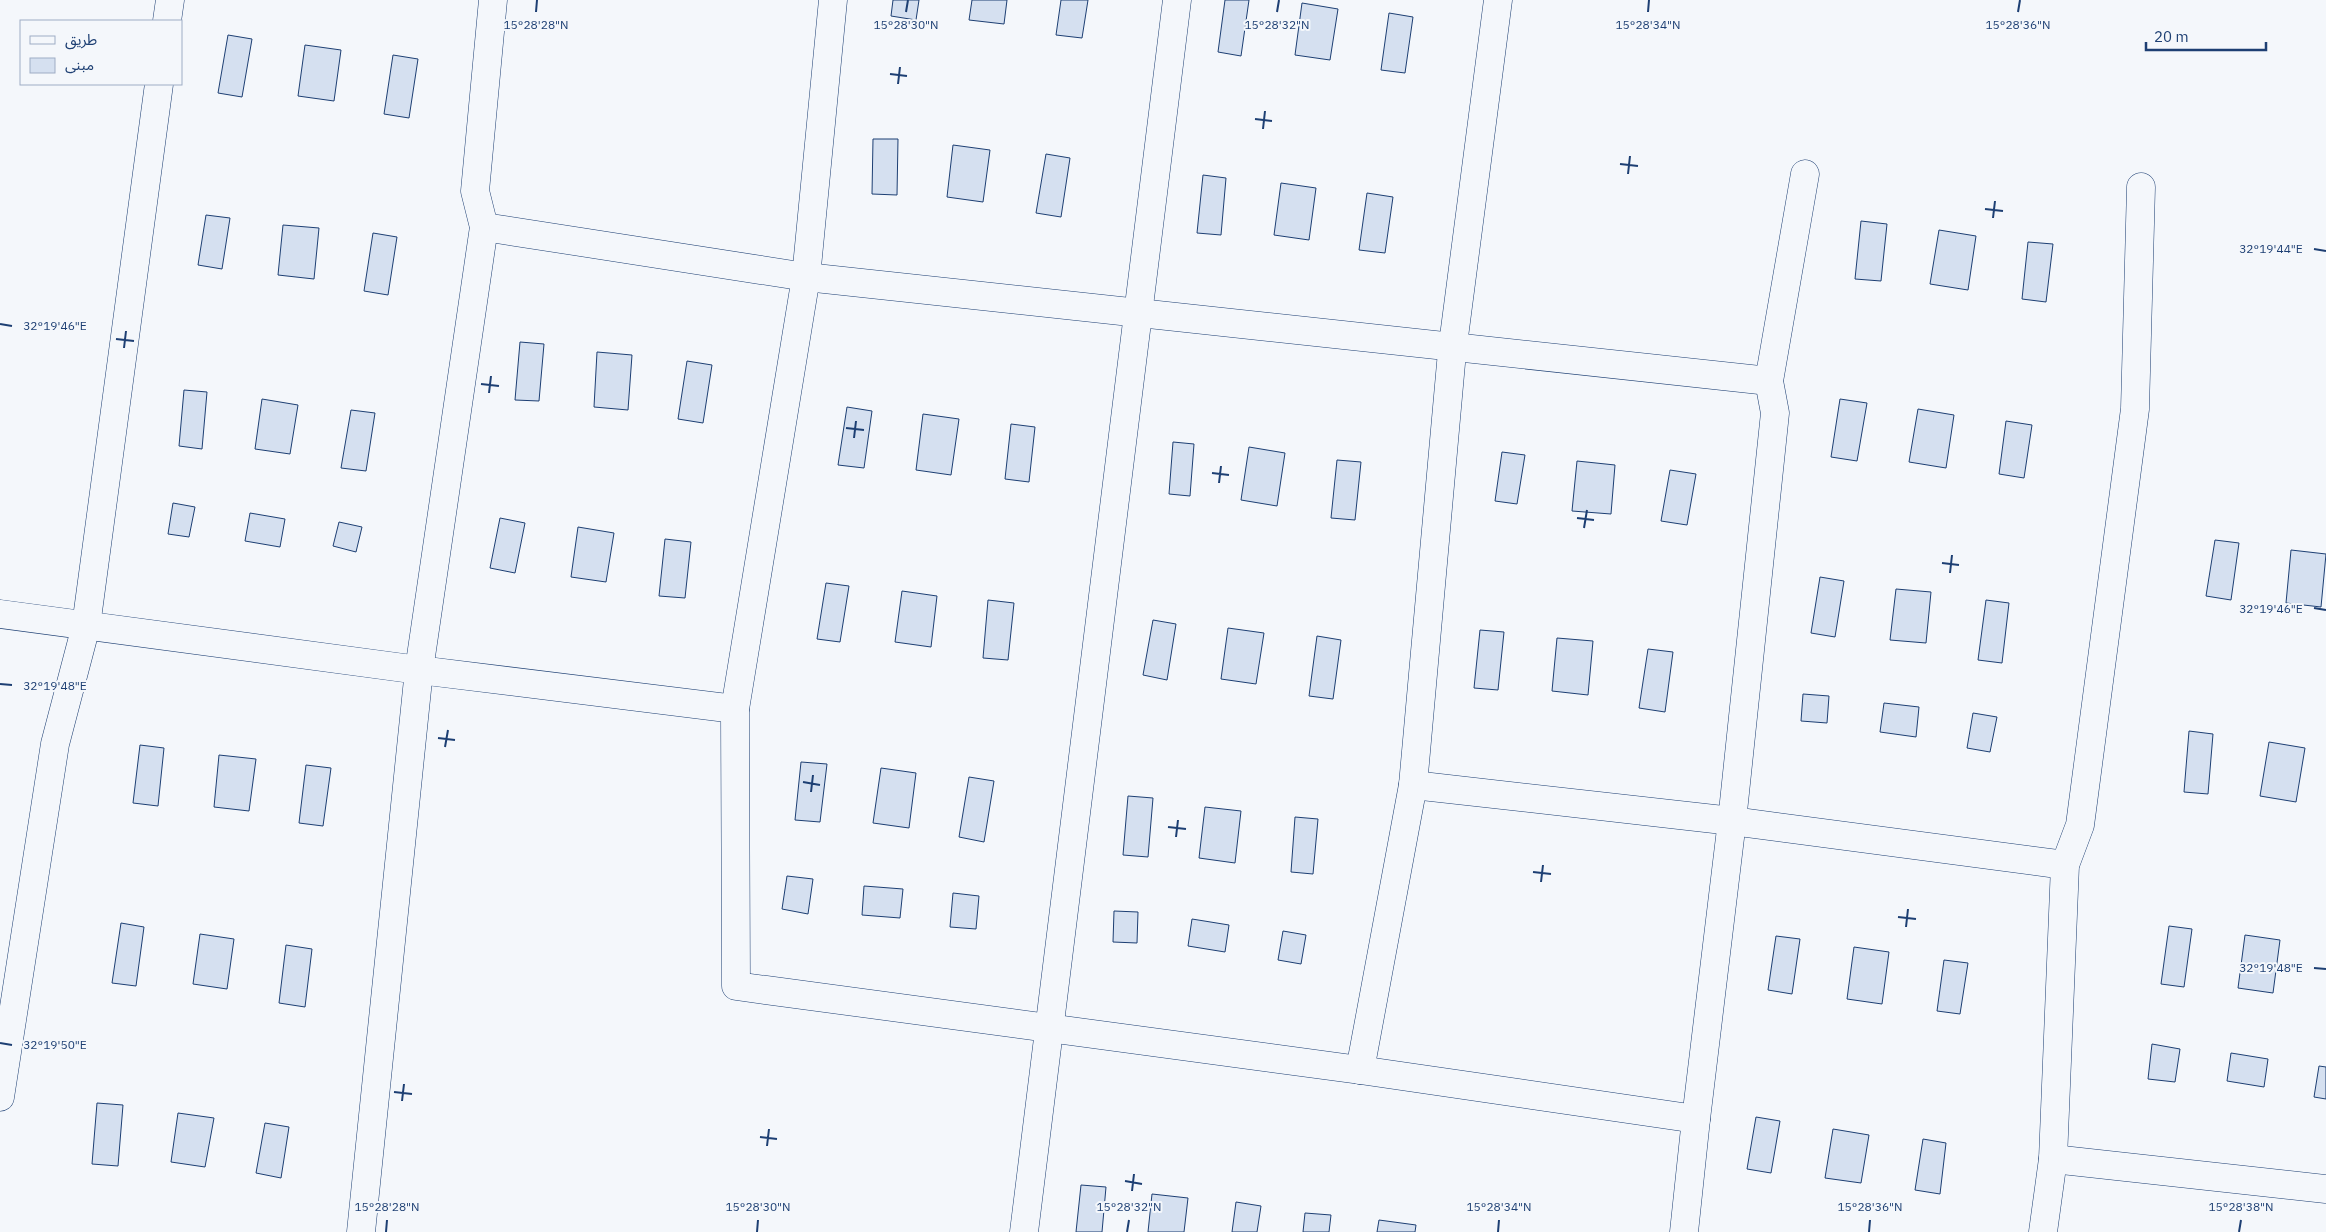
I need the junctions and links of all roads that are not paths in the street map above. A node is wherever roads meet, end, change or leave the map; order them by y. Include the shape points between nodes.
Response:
1 (170, 0) edge
2 (493, 0) edge
3 (833, 0) edge
4 (1177, 0) edge
5 (1498, 0) edge
6 (167, 20) edge
7 (158, 85) edge
8 (1805, 174) dead end
9 (2141, 187) dead end
10 (484, 227) junction
11 (806, 277) junction
12 (1138, 312) junction
13 (1452, 346) junction
14 (1769, 381) junction
15 (0, 614) edge
16 (86, 626) junction
17 (419, 670) junction
18 (736, 709) junction
19 (1413, 785) junction
20 (1732, 821) junction
21 (2065, 865) junction
22 (1049, 1029) junction
23 (1360, 1070) junction
24 (0, 1097) edge
25 (1696, 1118) junction
26 (2053, 1158) junction
27 (2326, 1190) edge
28 (361, 1232) edge
29 (1024, 1232) edge
30 (1684, 1232) edge
31 (2043, 1232) edge

1 - 6 street
2 - 10 street via 475,191
3 - 11 street
4 - 12 street
5 - 13 street
7 - 16 street
8 - 14 street
9 - 21 street via 2135,409 2080,825
10 - 11 street
10 - 17 street
11 - 12 street
11 - 18 street
12 - 13 street
12 - 22 street
13 - 14 street
13 - 19 street
14 - 20 street via 1775,413
15 - 16 street
16 - 17 street
16 - 24 street via 55,744
17 - 18 street
17 - 28 street
18 - 22 street via 736,986
19 - 20 street
19 - 23 street
20 - 21 street
20 - 25 street
21 - 26 street
22 - 23 street
22 - 29 street
23 - 25 street
25 - 30 street
26 - 27 street
26 - 31 street

